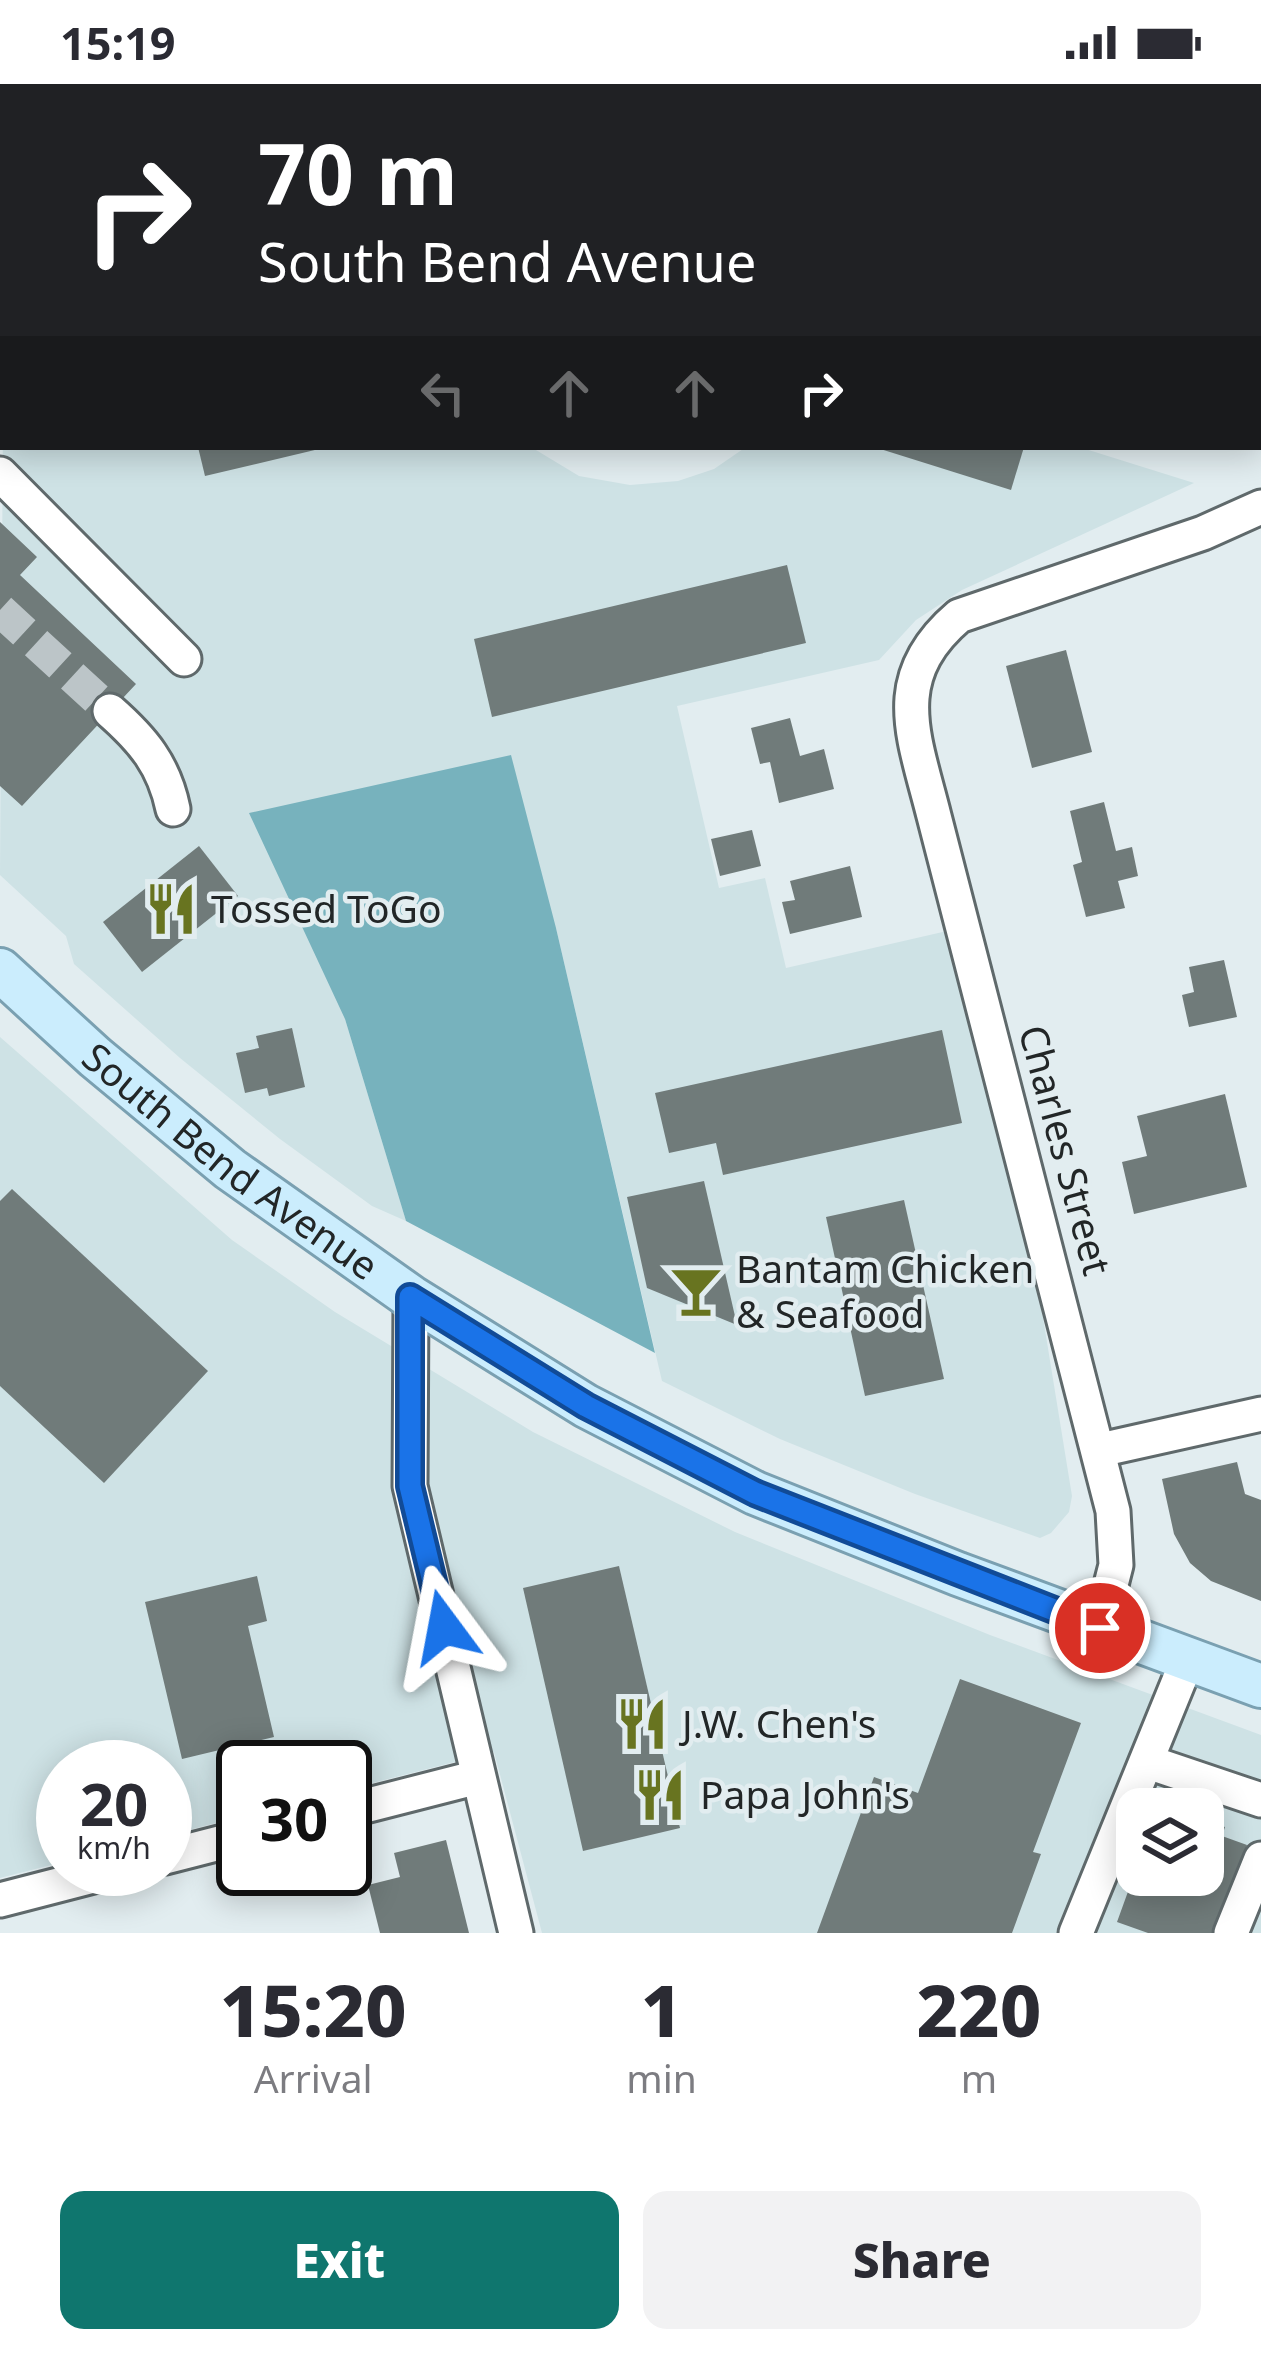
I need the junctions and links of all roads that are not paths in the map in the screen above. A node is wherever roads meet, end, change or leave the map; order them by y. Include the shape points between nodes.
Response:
1 (0, 474) edge
2 (1261, 507) edge
3 (184, 659) dead end
4 (110, 711) tunnel mouth
5 (172, 809) dead end
6 (0, 970) edge
7 (410, 1297) junction
8 (1261, 1414) edge
9 (1100, 1450) junction
10 (1100, 1628) junction
11 (1187, 1661) junction
12 (1261, 1686) edge
13 (1148, 1762) junction
14 (478, 1777) junction
15 (1261, 1800) edge
16 (372, 1804) edge
17 (1261, 1859) edge
18 (36, 1891) edge
19 (0, 1900) edge
20 (516, 1933) edge
21 (1076, 1933) edge
22 (1231, 1933) edge

1 - 3 street
2 - 9 street, Charles Street via 959,616 925,653 910,694 934,816
4 - 5 street via 161,767
6 - 7 main road, South Bend Avenue via 230,1169
7 - 10 main road, South Bend Avenue via 586,1406 734,1483
7 - 14 street via 410,1486
8 - 9 street
9 - 10 street, Charles Street via 1116,1564
10 - 11 main road, South Bend Avenue
11 - 12 main road, South Bend Avenue
11 - 13 street
13 - 15 street
13 - 21 street
14 - 16 street
14 - 20 street
17 - 22 street
18 - 19 street

